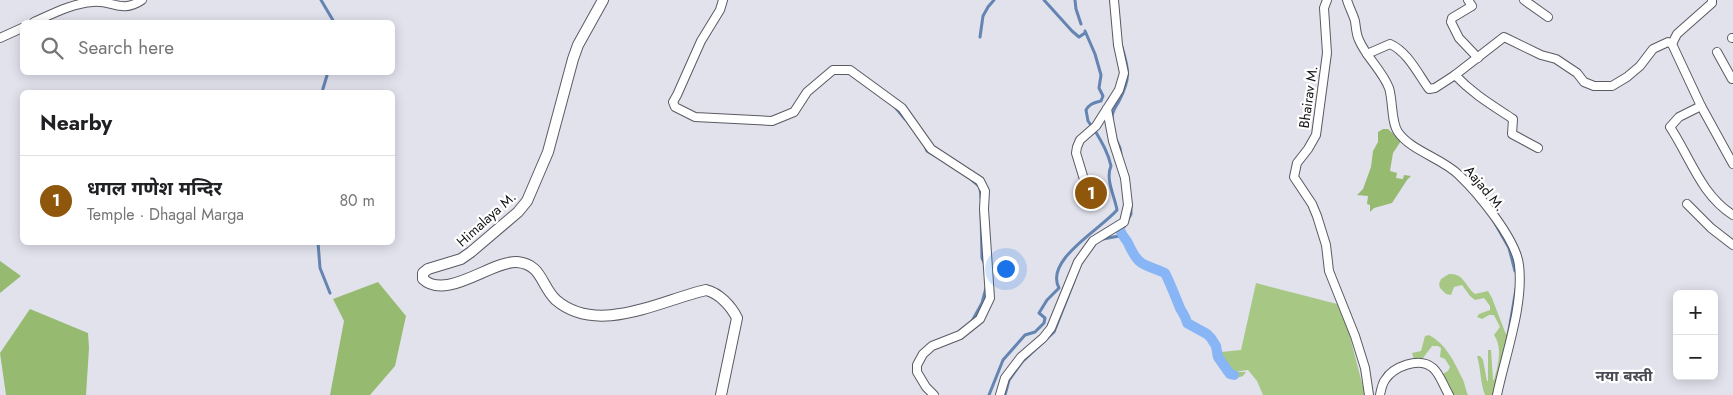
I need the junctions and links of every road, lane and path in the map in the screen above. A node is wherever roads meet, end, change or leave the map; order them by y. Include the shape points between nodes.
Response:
1 (142, 0) edge
2 (603, 0) edge
3 (723, 0) edge
4 (1114, 0) edge
5 (1327, 0) edge
6 (1347, 0) edge
7 (1468, 0) edge
8 (1524, 0) edge
9 (1712, 0) edge
10 (1548, 17) dead end
11 (39, 20) edge
12 (20, 29) edge
13 (0, 38) edge
14 (1672, 44) junction
15 (1717, 52) dead end
16 (1367, 54) junction
17 (1478, 58) junction
18 (1455, 76) junction
19 (1733, 79) edge
20 (1701, 106) junction
21 (1107, 109) junction
22 (1538, 148) dead end
23 (1733, 164) edge
24 (1086, 186) dead end
25 (1687, 204) dead end
26 (1733, 215) edge
27 (1733, 245) edge
28 (721, 395) edge
29 (934, 395) edge
30 (1000, 395) edge
31 (1370, 395) edge
32 (1380, 395) edge
33 (1449, 395) edge
34 (1497, 395) edge

1 - 11 street via 125,7 95,1
2 - 28 street, Himalaya M. via 576,52 548,152 527,201 472,252 461,259 428,269 423,273 423,279 427,284 450,284 516,262 540,274 555,299 566,306 601,316 622,314 706,290 712,292 737,318
3 - 29 street via 673,102 674,107 695,117 772,121 794,112 807,92 833,70 850,70 902,108 931,148 980,181 985,191 990,298 980,319 960,335 932,346 917,364 917,372
4 - 21 street via 1124,73 1119,90
5 - 31 street, Bhairav M. via 1324,8 1327,53 1316,135 1297,163 1294,177 1312,204 1326,245 1329,271 1355,336
6 - 16 street, Aajad M. via 1358,38
7 - 17 street via 1472,6 1452,18 1451,22 1459,38
8 - 10 street
9 - 14 street via 1712,4 1676,34
12 - 13 street
14 - 17 street via 1668,42 1653,49 1640,66 1612,86 1594,86 1584,82 1556,59 1504,38
14 - 20 street
15 - 19 street
16 - 18 street via 1390,44 1396,47 1408,58 1429,90
16 - 34 street, Aajad M. via 1389,88 1396,130 1405,140 1444,163 1463,179 1498,222 1519,263 1518,304
17 - 18 street
18 - 22 street via 1484,101 1513,119 1512,134
20 - 23 street
20 - 26 street via 1679,117 1670,127 1700,180 1722,208
21 - 24 street via 1096,126 1080,140 1076,153
21 - 30 street via 1125,178 1128,205 1124,222 1093,241 1078,262 1051,328 1021,356 1005,378
25 - 27 street
32 - 33 street via 1384,380 1393,371 1408,364 1424,363 1433,368

